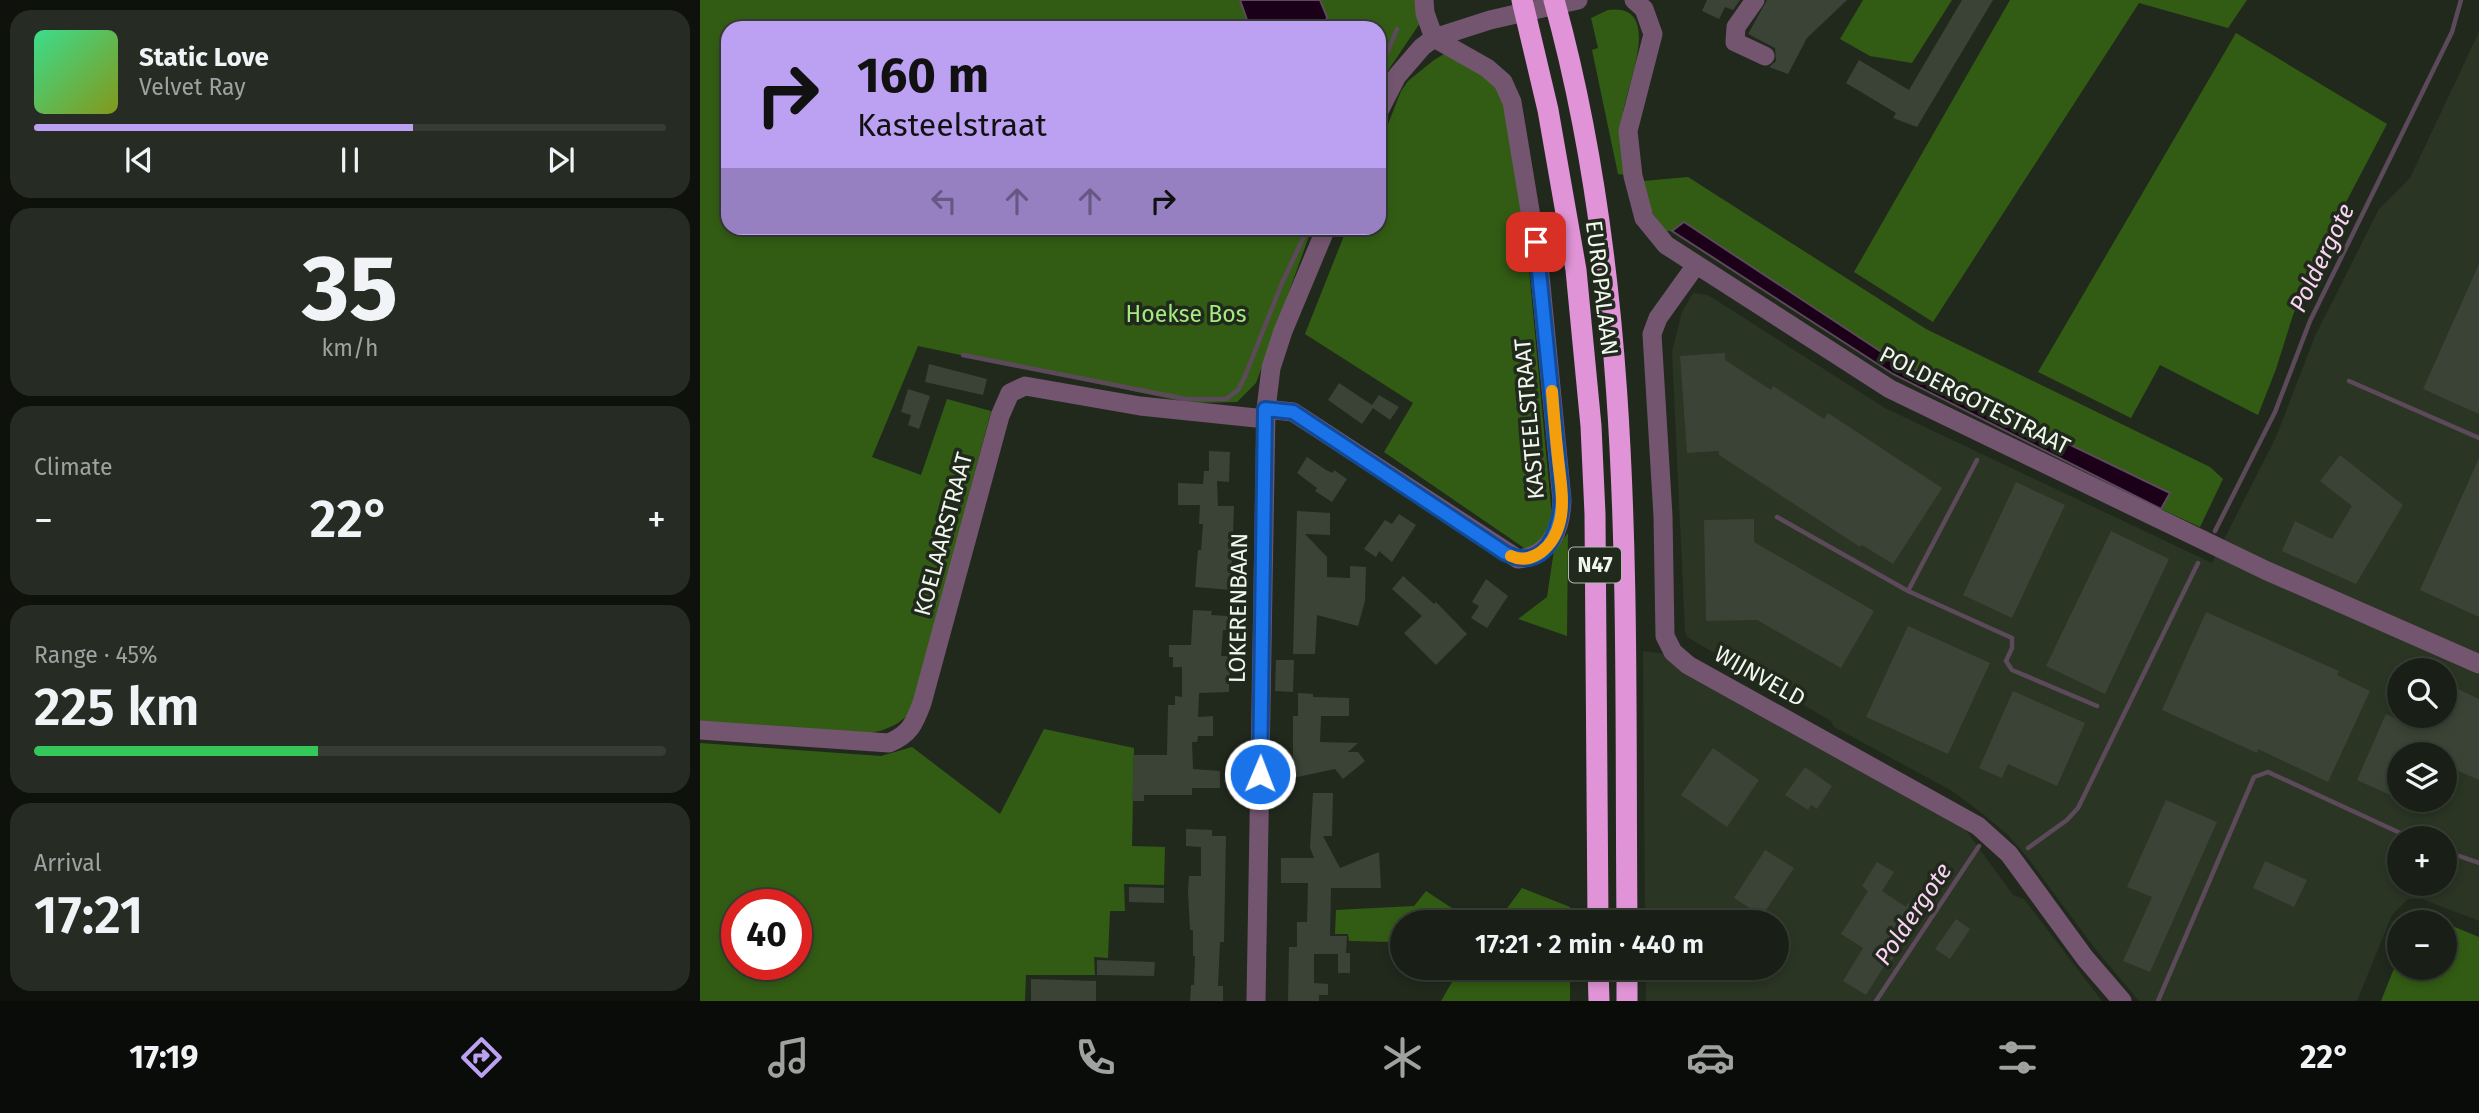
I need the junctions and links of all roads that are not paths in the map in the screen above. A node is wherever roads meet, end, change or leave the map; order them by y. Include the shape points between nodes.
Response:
1 (1424, 0) edge
2 (1578, 0) edge
3 (1634, 0) edge
4 (1755, 0) edge
5 (1554, 3) edge
6 (1524, 6) edge
7 (1434, 38) junction
8 (1765, 56) dead end
9 (1386, 97) edge
10 (1323, 235) edge
11 (1696, 265) junction
12 (1266, 414) junction
13 (2479, 664) edge
14 (700, 730) edge
15 (1598, 910) edge
16 (1627, 910) edge
17 (1598, 980) edge
18 (1627, 980) edge
19 (1256, 1001) edge
20 (1599, 1001) edge
21 (1627, 1001) edge
22 (2122, 1001) edge

1 - 7 street
2 - 5 street
3 - 11 street, POLDERGOTESTRAAT via 1644,9 1653,34 1628,131 1638,203 1666,245
4 - 8 street via 1736,27 1735,43
5 - 6 street
5 - 16 highway, EUROPALAAN / N47 via 1592,174 1613,338 1624,512
6 - 7 street
6 - 15 highway, EUROPALAAN / N47 via 1576,270 1590,413
7 - 9 street via 1397,76
7 - 12 street, KASTEELSTRAAT via 1487,68 1503,82 1512,102 1541,279 1562,499 1556,535 1536,555 1518,559 1293,412
10 - 12 street, LOKERENBAAN via 1271,368
11 - 13 street, POLDERGOTESTRAAT via 1891,389 2264,570
11 - 22 street, WIJNVELD via 1658,318 1652,334 1665,636 1673,652 1688,665 1978,826 2009,854
12 - 14 street, KOELAARSTRAAT via 1140,406 1025,386 1010,393 922,703 904,737 889,743
12 - 19 street, LOKERENBAAN
17 - 20 highway
18 - 21 highway

